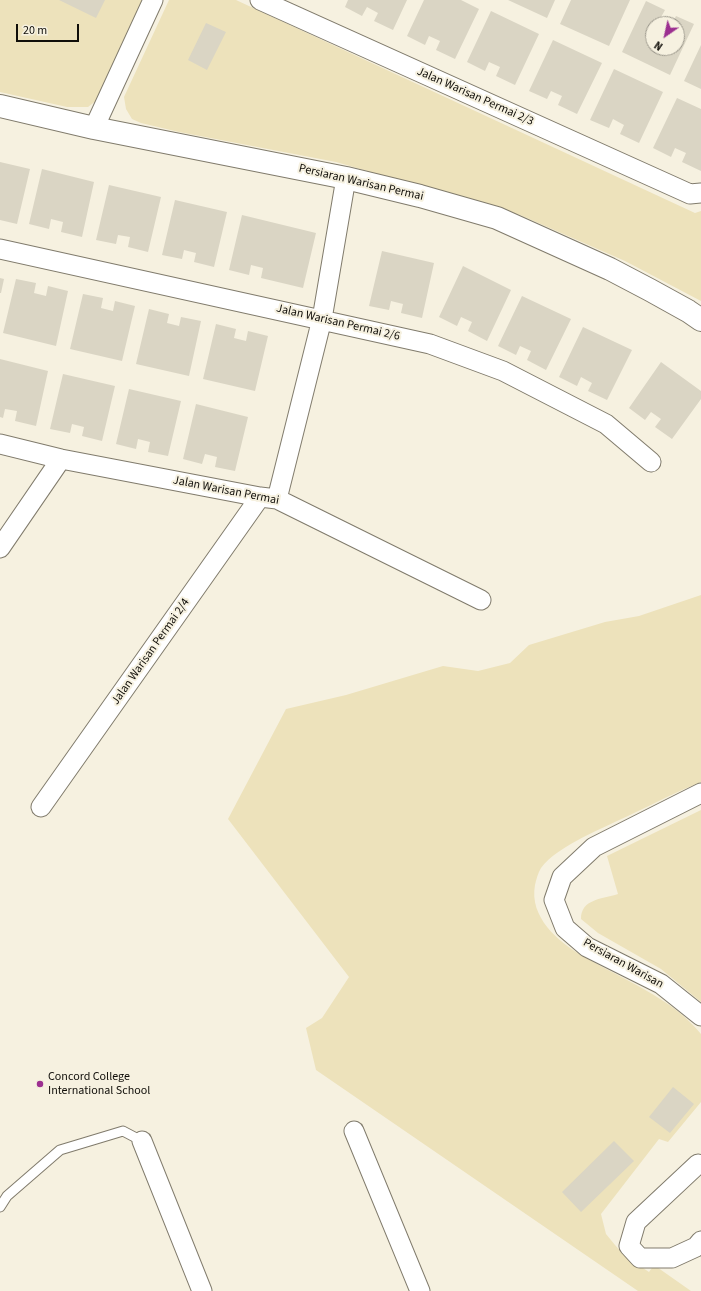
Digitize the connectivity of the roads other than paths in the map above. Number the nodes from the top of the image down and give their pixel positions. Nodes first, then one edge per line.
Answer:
1 (153, 0) edge
2 (260, 0) edge
3 (0, 106) edge
4 (94, 128) junction
5 (346, 178) junction
6 (695, 193) edge
7 (0, 249) edge
8 (322, 319) junction
9 (701, 320) edge
10 (0, 444) edge
11 (61, 459) junction
12 (651, 462) dead end
13 (268, 498) junction
14 (0, 548) edge
15 (481, 600) dead end
16 (701, 793) edge
17 (41, 807) dead end
18 (701, 1016) edge
19 (354, 1131) dead end
20 (142, 1141) joint
21 (698, 1164) dead end
22 (0, 1207) edge
23 (701, 1241) edge
24 (202, 1291) edge
25 (420, 1291) edge

1 - 4 street
2 - 6 street, Jalan Warisan Permai 2/3
3 - 4 street, Persiaran Warisan Permai
4 - 5 street, Persiaran Warisan Permai
5 - 8 street
5 - 9 street, Persiaran Warisan Permai
7 - 8 street, Jalan Warisan Permai 2/6
8 - 12 street, Jalan Warisan Permai 2/6
8 - 13 street
10 - 11 street, Jalan Warisan Permai
11 - 13 street, Jalan Warisan Permai
11 - 14 street
13 - 15 street, Jalan Warisan Permai
13 - 17 street, Jalan Warisan Permai 2/4
16 - 18 street, Persiaran Warisan
19 - 25 street
20 - 22 lane
20 - 24 street
21 - 23 street

